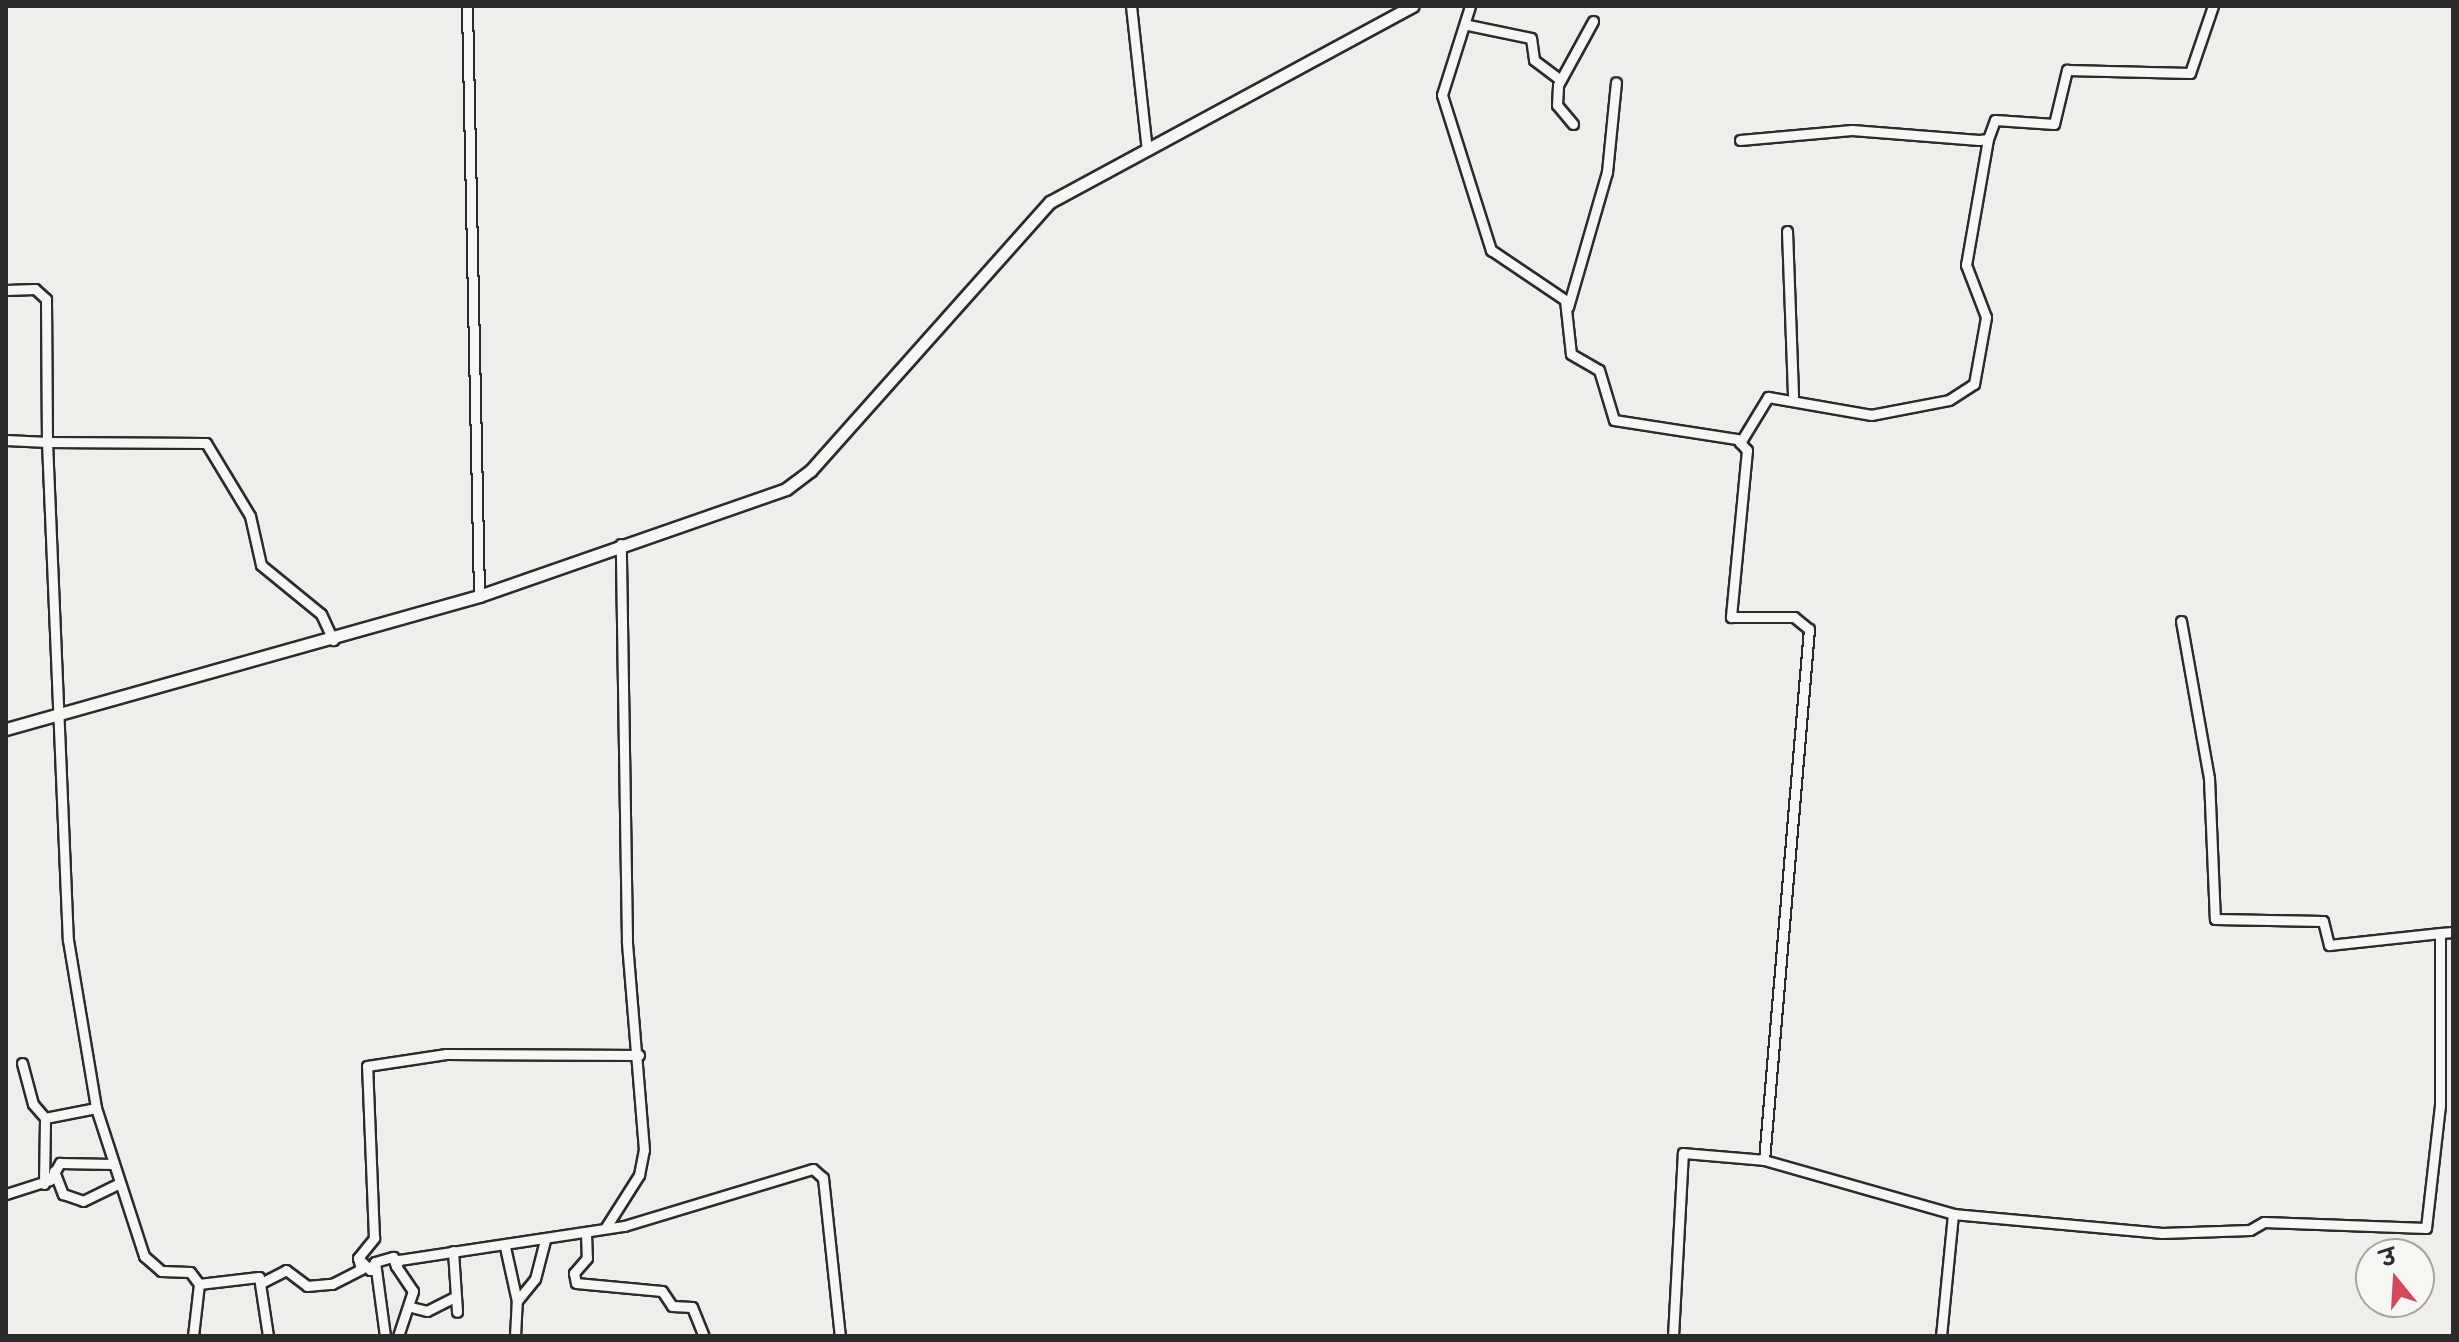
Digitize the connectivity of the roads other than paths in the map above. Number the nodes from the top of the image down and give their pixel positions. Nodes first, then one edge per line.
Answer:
1 (467, 6) edge
2 (1131, 6) edge
3 (1412, 6) edge
4 (1470, 6) edge
5 (2213, 6) edge
6 (1593, 21) dead end
7 (1468, 25) junction
8 (1559, 79) junction
9 (1616, 82) dead end
10 (1573, 124) dead end
11 (1988, 139) junction
12 (1740, 140) dead end
13 (1147, 150) junction
14 (1787, 231) dead end
15 (6, 290) edge
16 (1568, 307) junction
17 (1793, 396) junction
18 (6, 440) edge
19 (47, 442) junction
20 (1740, 443) junction
21 (621, 544) junction
22 (479, 596) junction
23 (2181, 621) dead end
24 (333, 640) junction
25 (54, 713) junction
26 (6, 729) edge
27 (2453, 932) edge
28 (2440, 933) junction
29 (639, 1055) junction
30 (22, 1063) dead end
31 (96, 1108) junction
32 (45, 1118) junction
33 (1764, 1160) junction
34 (112, 1164) junction
35 (52, 1168) junction
36 (44, 1184) junction
37 (118, 1184) junction
38 (6, 1194) edge
39 (1953, 1214) junction
40 (615, 1227) junction
41 (586, 1233) junction
42 (545, 1240) junction
43 (505, 1247) junction
44 (453, 1251) junction
45 (358, 1258) junction
46 (375, 1262) junction
47 (396, 1266) junction
48 (261, 1283) junction
49 (199, 1284) junction
50 (455, 1297) junction
51 (517, 1301) junction
52 (411, 1307) junction
53 (457, 1312) dead end
54 (193, 1336) edge
55 (268, 1336) edge
56 (385, 1336) edge
57 (398, 1336) edge
58 (515, 1336) edge
59 (704, 1336) edge
60 (840, 1336) edge
61 (1673, 1336) edge
62 (1941, 1336) edge

1 - 22 street
2 - 13 street
3 - 13 street
4 - 7 street
5 - 11 street
6 - 8 street
7 - 8 street
7 - 16 street
8 - 10 street
9 - 16 street
11 - 12 street
11 - 17 street
13 - 21 street
14 - 17 street
15 - 19 street
16 - 20 street
17 - 20 street
18 - 19 street
19 - 24 street
19 - 25 street
20 - 33 street
21 - 22 street
21 - 29 street
22 - 24 street
23 - 28 street
24 - 25 street
25 - 26 street
25 - 31 street
27 - 28 street
28 - 39 street
29 - 40 street
29 - 45 street
30 - 32 street
31 - 32 street
31 - 34 street
32 - 36 street
33 - 39 street
33 - 61 street
34 - 35 street
34 - 37 street
35 - 36 street
35 - 37 street
36 - 38 street
37 - 49 street
39 - 62 street
40 - 41 street
40 - 60 street
41 - 42 street
41 - 59 street
42 - 43 street
42 - 51 street
43 - 44 street
43 - 51 street
44 - 47 street
44 - 50 street
45 - 46 street
45 - 48 street
46 - 47 street
46 - 56 street
47 - 52 street
48 - 49 street
48 - 55 street
49 - 54 street
50 - 52 street
50 - 53 street
51 - 58 street
52 - 57 street

